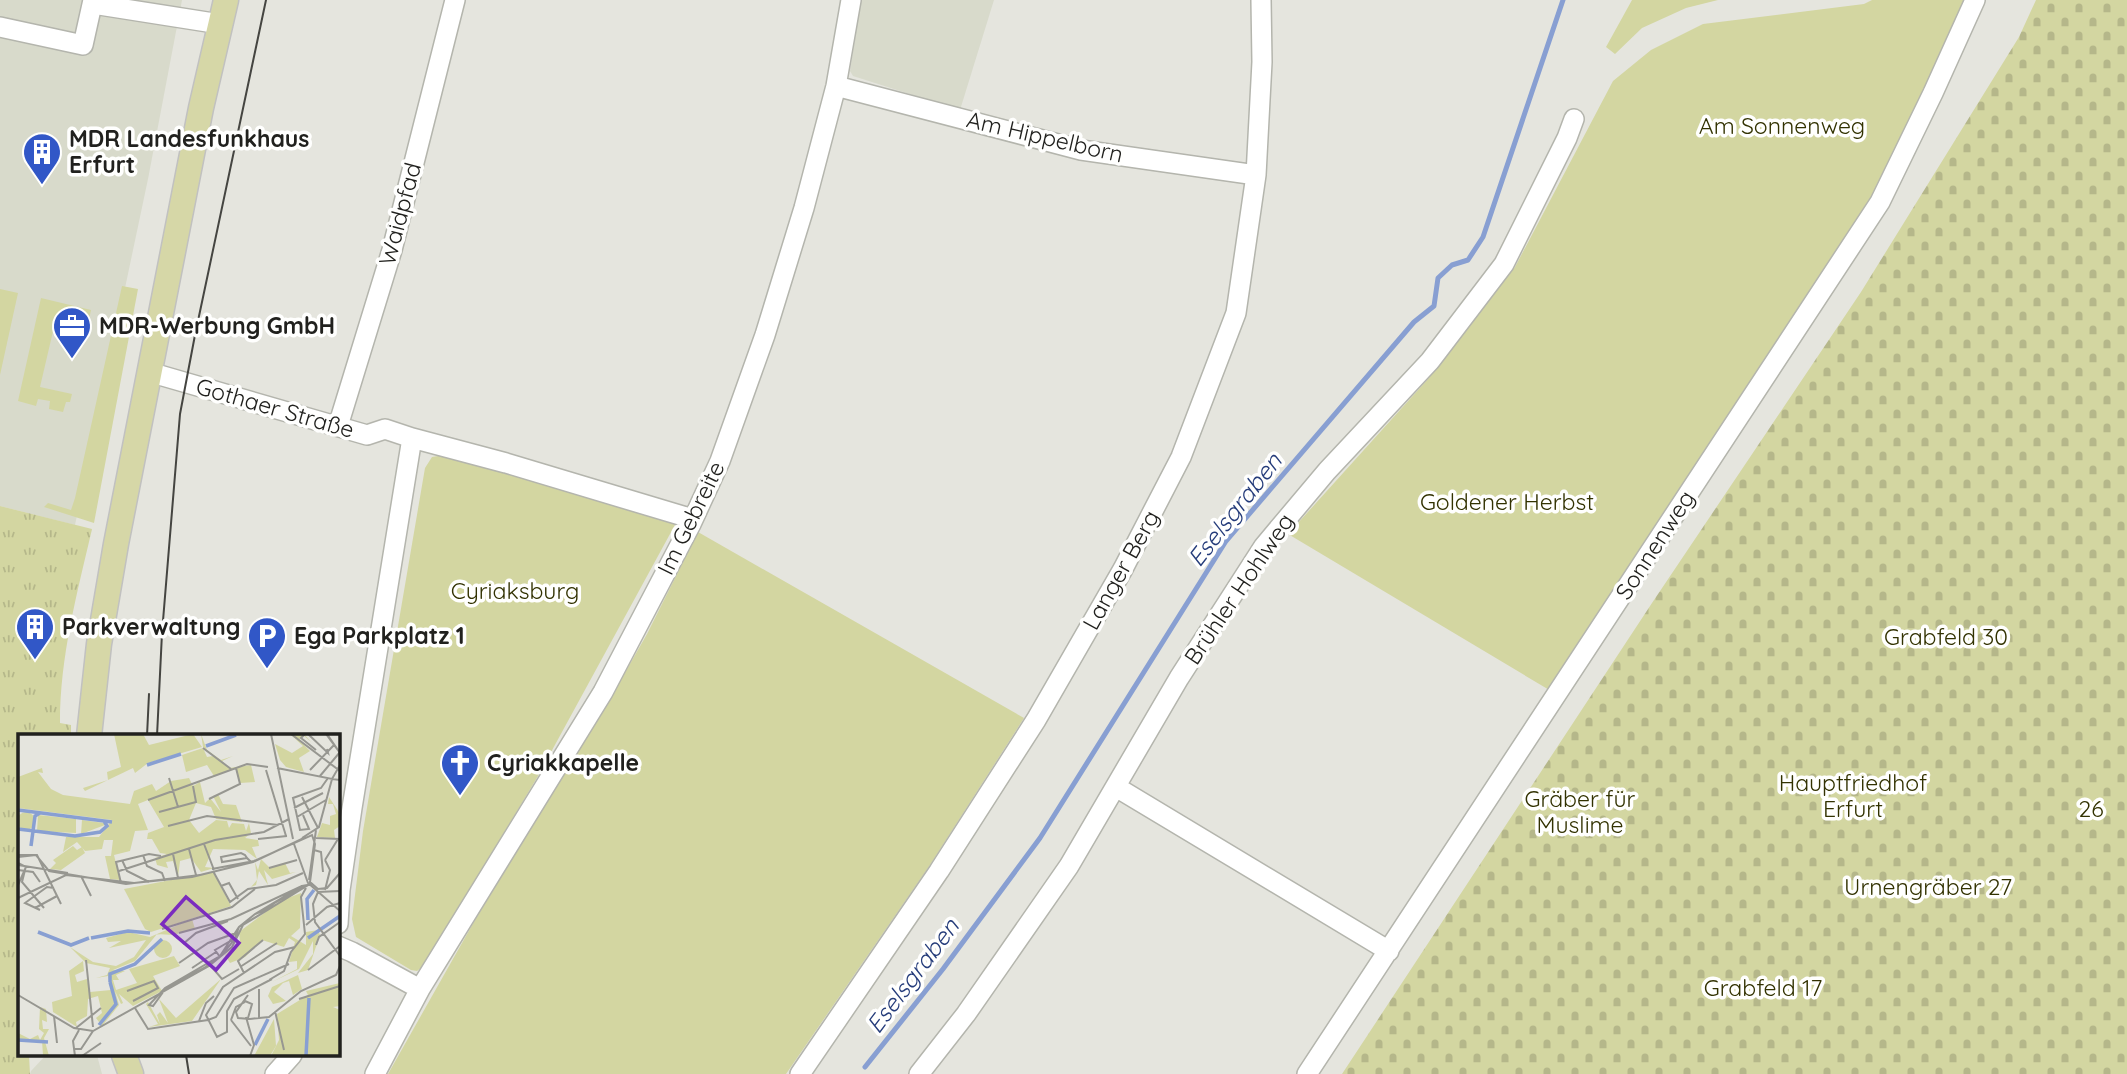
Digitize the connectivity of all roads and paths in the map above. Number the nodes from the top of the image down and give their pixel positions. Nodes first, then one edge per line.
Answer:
1 (455, 0) edge
2 (850, 0) edge
3 (1261, 0) edge
4 (1975, 0) edge
5 (93, 2) edge
6 (223, 6) edge
7 (0, 27) edge
8 (835, 86) junction
9 (1574, 119) dead end
10 (1256, 175) junction
11 (149, 372) junction
12 (338, 426) junction
13 (412, 438) junction
14 (693, 519) junction
15 (89, 734) edge
16 (1116, 788) junction
17 (340, 890) edge
18 (340, 947) edge
19 (1389, 951) junction
20 (420, 989) junction
21 (124, 1056) edge
22 (291, 1056) edge
23 (131, 1074) edge
24 (275, 1074) edge
25 (375, 1074) edge
26 (800, 1074) edge
27 (919, 1074) edge
28 (1307, 1074) edge

1 - 12 street, Waidpfad
2 - 8 street, Im Gebreite
3 - 10 street, Langer Berg
4 - 19 street, Sonnenweg
5 - 6 street
5 - 7 street
6 - 11 main road
8 - 10 street, Am Hippelborn
8 - 14 street, Im Gebreite
9 - 16 street, Brühler Hohlweg
10 - 26 street, Langer Berg
11 - 12 street, Gothaer Straße
11 - 15 main road
12 - 13 street, Gothaer Straße
13 - 14 street
13 - 17 street
14 - 20 street, Im Gebreite
16 - 19 street
16 - 27 street, Brühler Hohlweg
18 - 20 street
19 - 28 street, Sonnenweg
20 - 25 street, Im Gebreite
21 - 23 main road
22 - 24 street

